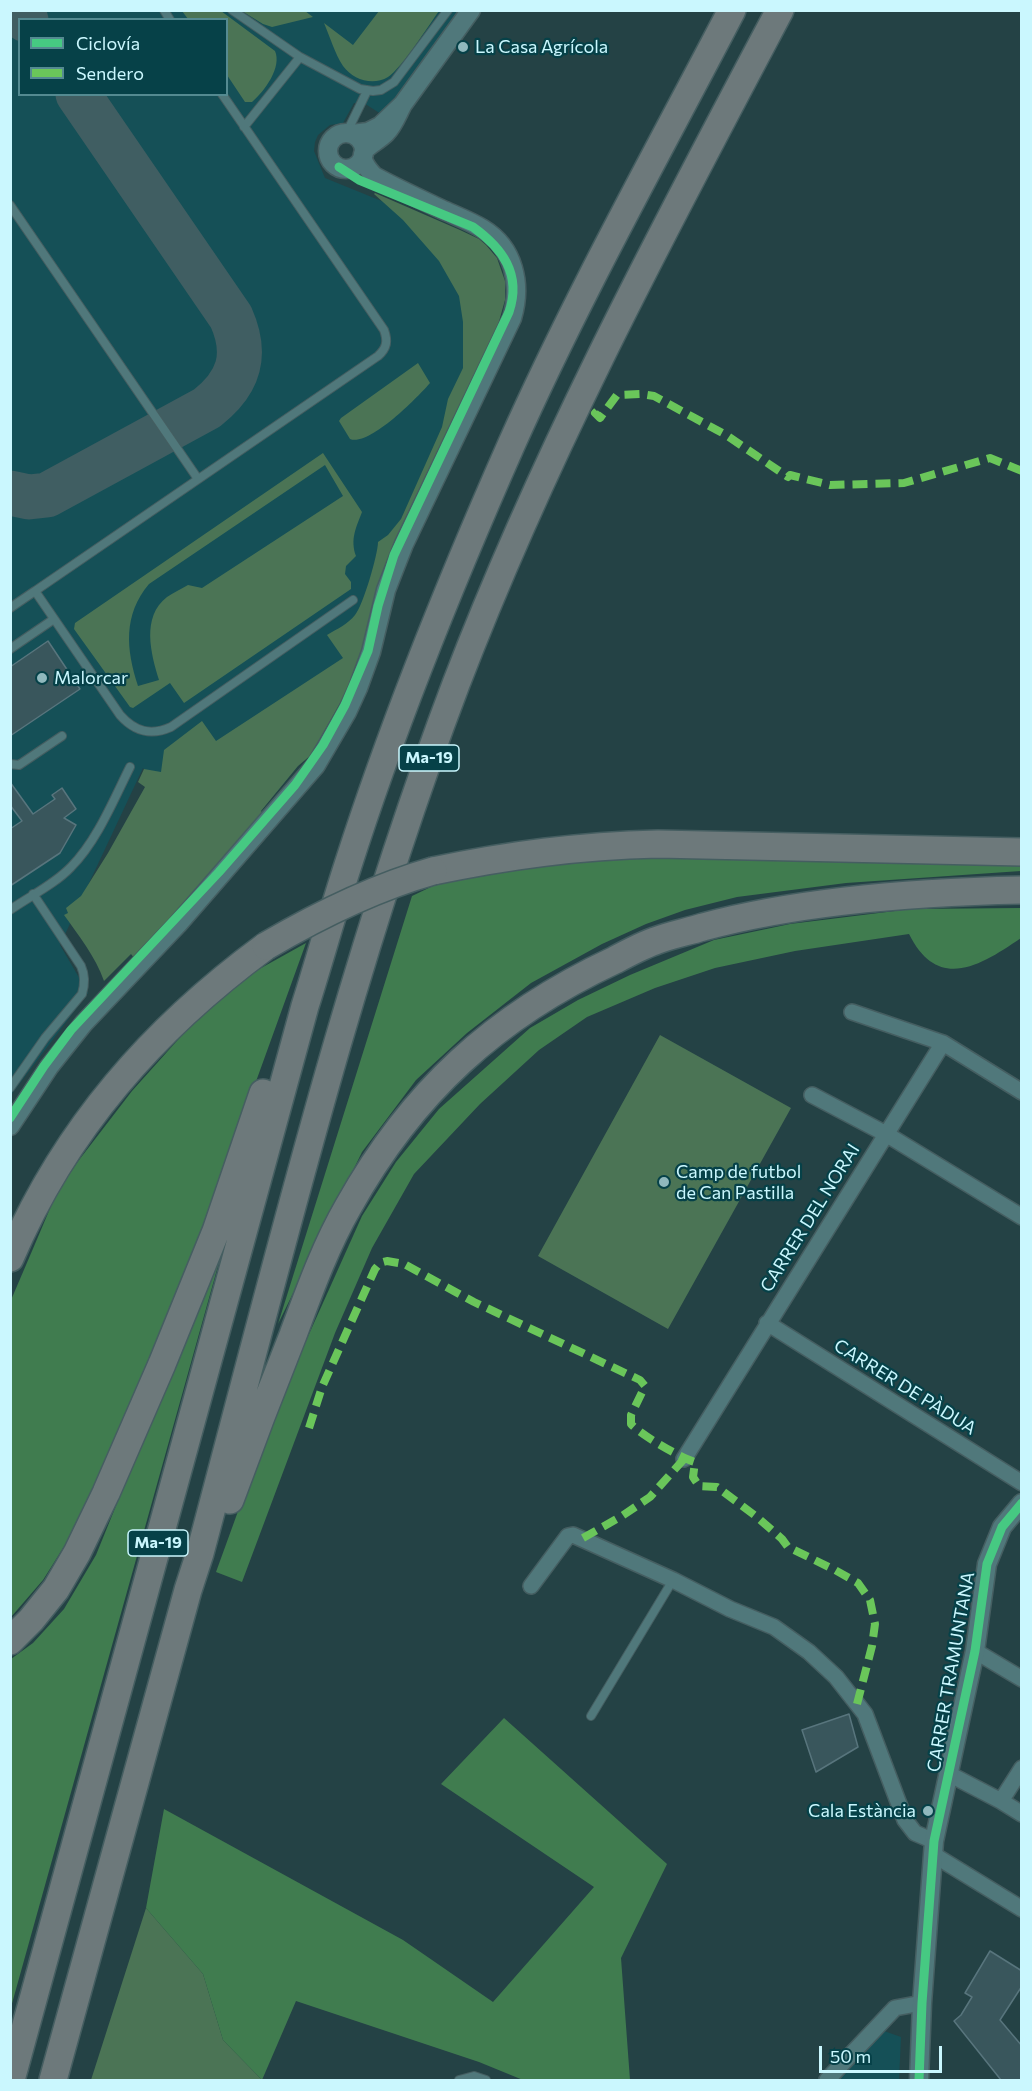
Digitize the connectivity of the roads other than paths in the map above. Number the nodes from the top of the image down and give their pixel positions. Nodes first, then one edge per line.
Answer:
1 (232, 10) edge
2 (448, 10) edge
3 (471, 10) edge
4 (732, 10) edge
5 (780, 10) edge
6 (300, 57) junction
7 (367, 91) junction
8 (223, 96) edge
9 (403, 104) junction
10 (244, 127) junction
11 (349, 134) junction
12 (364, 153) junction
13 (10, 205) edge
14 (198, 479) junction
15 (35, 591) junction
16 (354, 600) dead end
17 (10, 608) edge
18 (54, 619) junction
19 (10, 649) edge
20 (62, 736) dead end
21 (10, 764) edge
22 (130, 767) dead end
23 (1022, 852) edge
24 (1022, 890) edge
25 (33, 894) junction
26 (10, 910) edge
27 (305, 1006) junction
28 (852, 1012) dead end
29 (943, 1043) junction
30 (10, 1088) edge
31 (1022, 1092) edge
32 (812, 1095) dead end
33 (10, 1126) edge
34 (886, 1134) junction
35 (1022, 1217) edge
36 (10, 1258) edge
37 (767, 1323) junction
38 (684, 1459) dead end
39 (1022, 1483) edge
40 (1022, 1503) edge
41 (200, 1553) junction
42 (673, 1580) junction
43 (531, 1586) dead end
44 (10, 1641) edge
45 (975, 1651) junction
46 (1022, 1679) edge
47 (591, 1716) dead end
48 (1022, 1768) edge
49 (949, 1774) junction
50 (1001, 1801) junction
51 (1022, 1814) edge
52 (934, 1848) junction
53 (1022, 1909) edge
54 (922, 2003) junction
55 (11, 2080) edge
56 (53, 2080) edge
57 (459, 2080) edge
58 (486, 2080) edge
59 (828, 2080) edge
60 (919, 2080) edge

1 - 6 lane
2 - 7 lane
3 - 9 street
4 - 27 highway, Ma-19
5 - 41 highway, Ma-19
6 - 7 lane
6 - 10 lane
7 - 11 lane
8 - 10 lane
9 - 11 street
9 - 12 street
10 - 14 lane
11 - 12 street
11 - 12 street
12 - 33 street
13 - 14 lane
14 - 15 lane
15 - 17 lane
15 - 18 lane
16 - 18 lane
18 - 19 lane
20 - 21 lane
22 - 25 lane
23 - 36 highway, bridge
24 - 41 highway
25 - 26 lane
25 - 30 lane
27 - 44 highway
27 - 55 highway, Ma-19
28 - 29 street
29 - 31 street
29 - 34 street
32 - 34 street
34 - 35 street
34 - 37 street, CARRER DEL NORAI
37 - 38 street, CARRER DEL NORAI
37 - 39 street, CARRER DE PÀDUA
40 - 45 street, CARRER TRAMUNTANA
41 - 56 highway, Ma-19
42 - 43 street
42 - 47 lane
42 - 52 street
45 - 46 street
45 - 49 street, CARRER TRAMUNTANA
48 - 50 street
49 - 50 street
49 - 52 street, CARRER TRAMUNTANA
50 - 51 street
52 - 53 street
52 - 54 street, CARRER TRAMUNTANA
54 - 59 street
54 - 60 street, CARRER TRAMUNTANA
57 - 58 lane

